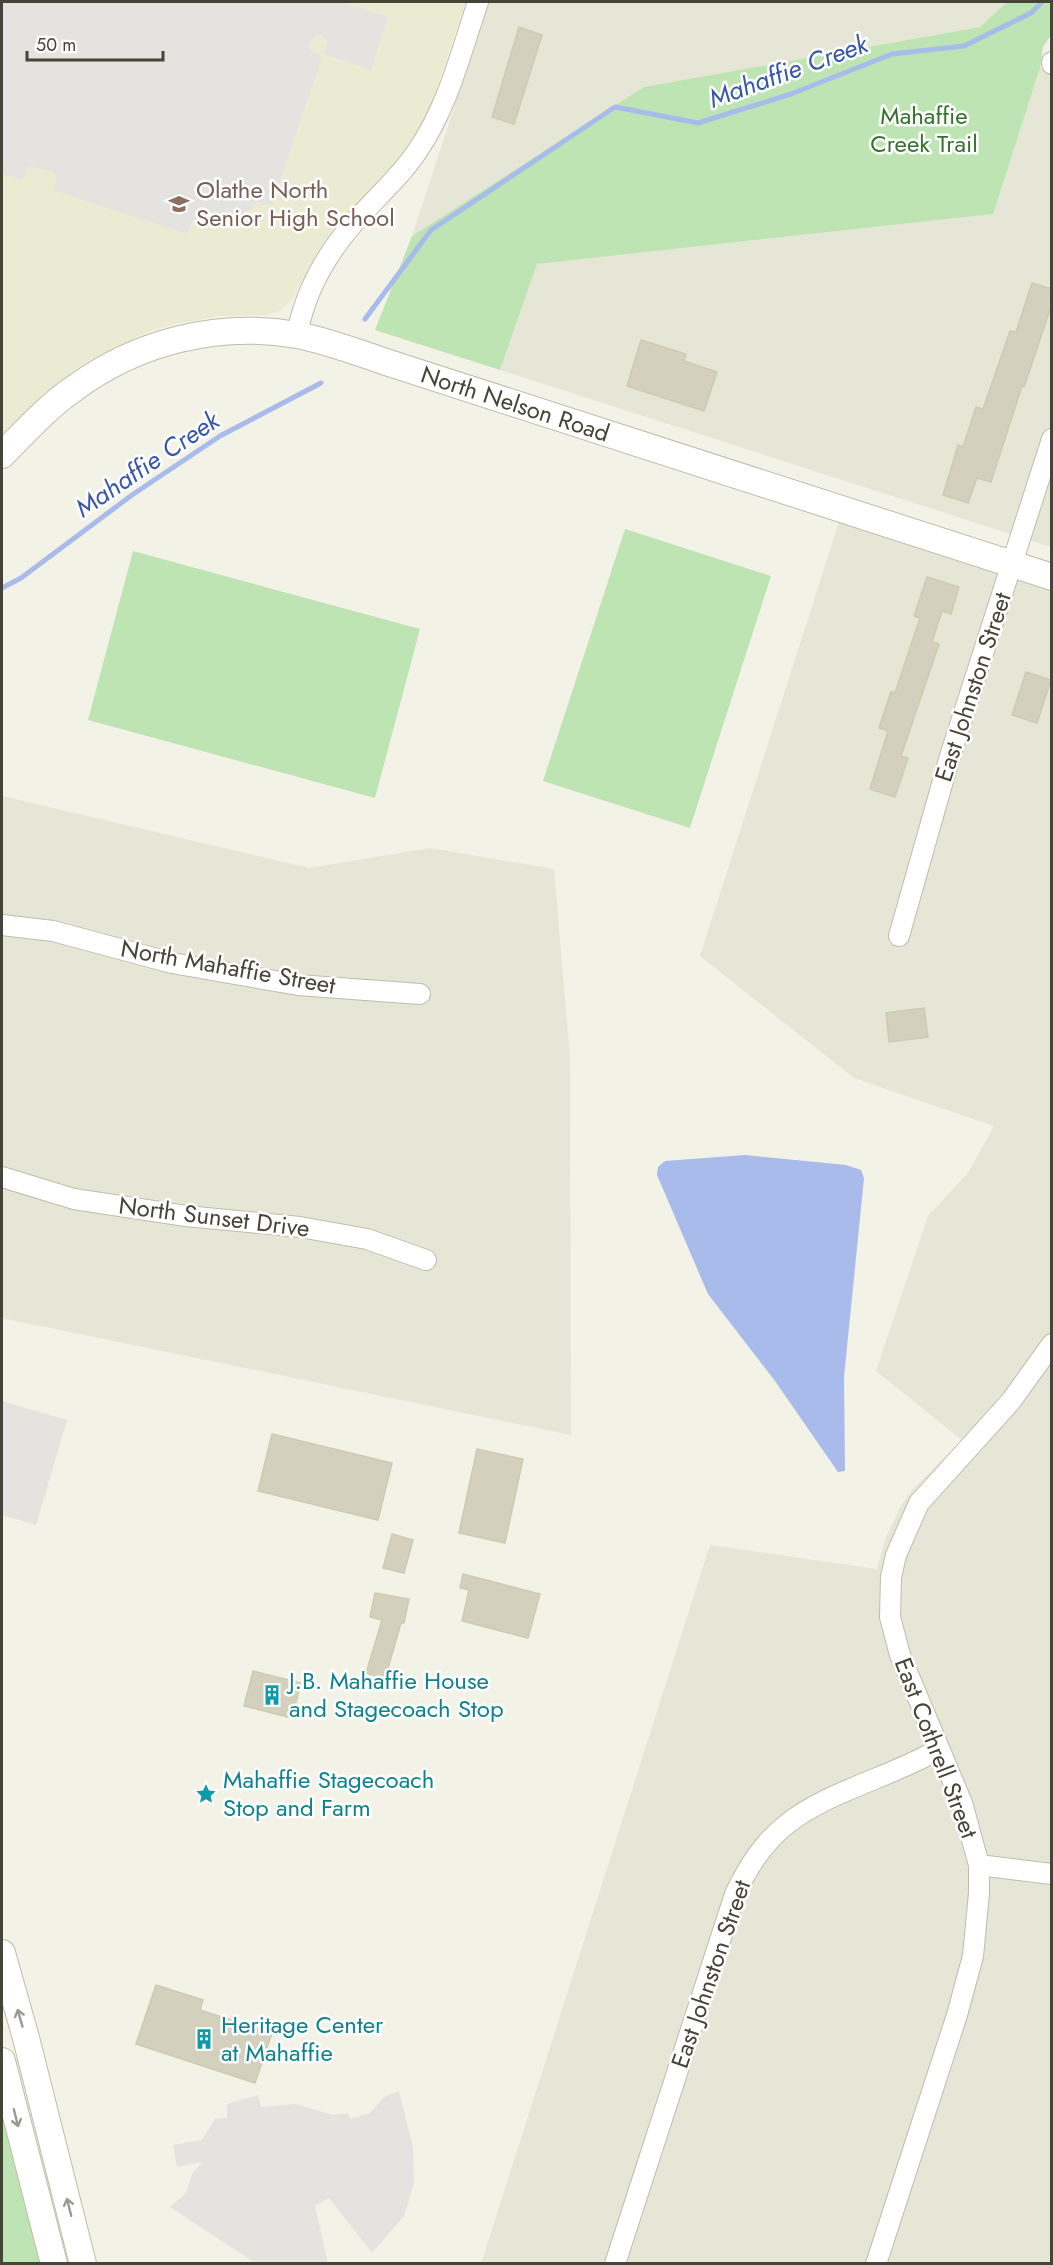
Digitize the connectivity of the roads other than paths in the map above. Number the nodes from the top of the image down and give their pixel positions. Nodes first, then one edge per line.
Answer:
1 (478, 2) edge
2 (297, 336) junction
3 (1052, 439) edge
4 (2, 455) edge
5 (1012, 564) junction
6 (1052, 577) edge
7 (2, 925) edge
8 (899, 936) dead end
9 (420, 994) dead end
10 (2, 1177) edge
11 (426, 1260) dead end
12 (1052, 1344) edge
13 (939, 1749) junction
14 (979, 1865) junction
15 (1052, 1874) edge
16 (2, 1953) edge
17 (2, 2061) edge
18 (54, 2264) edge
19 (83, 2264) edge
20 (615, 2264) edge
21 (876, 2264) edge

1 - 2 street
2 - 4 street, North Nelson Road
2 - 5 street, North Nelson Road
3 - 5 street, East Johnston Street
5 - 6 street, North Nelson Road
5 - 8 street, East Johnston Street
7 - 9 street, North Mahaffie Street
10 - 11 street, North Sunset Drive
12 - 13 street, East Cothrell Street
13 - 14 street, East Cothrell Street
13 - 20 street, East Johnston Street
14 - 15 street
14 - 21 street, East Cothrell Street
19 -> 16 street
17 -> 18 street

